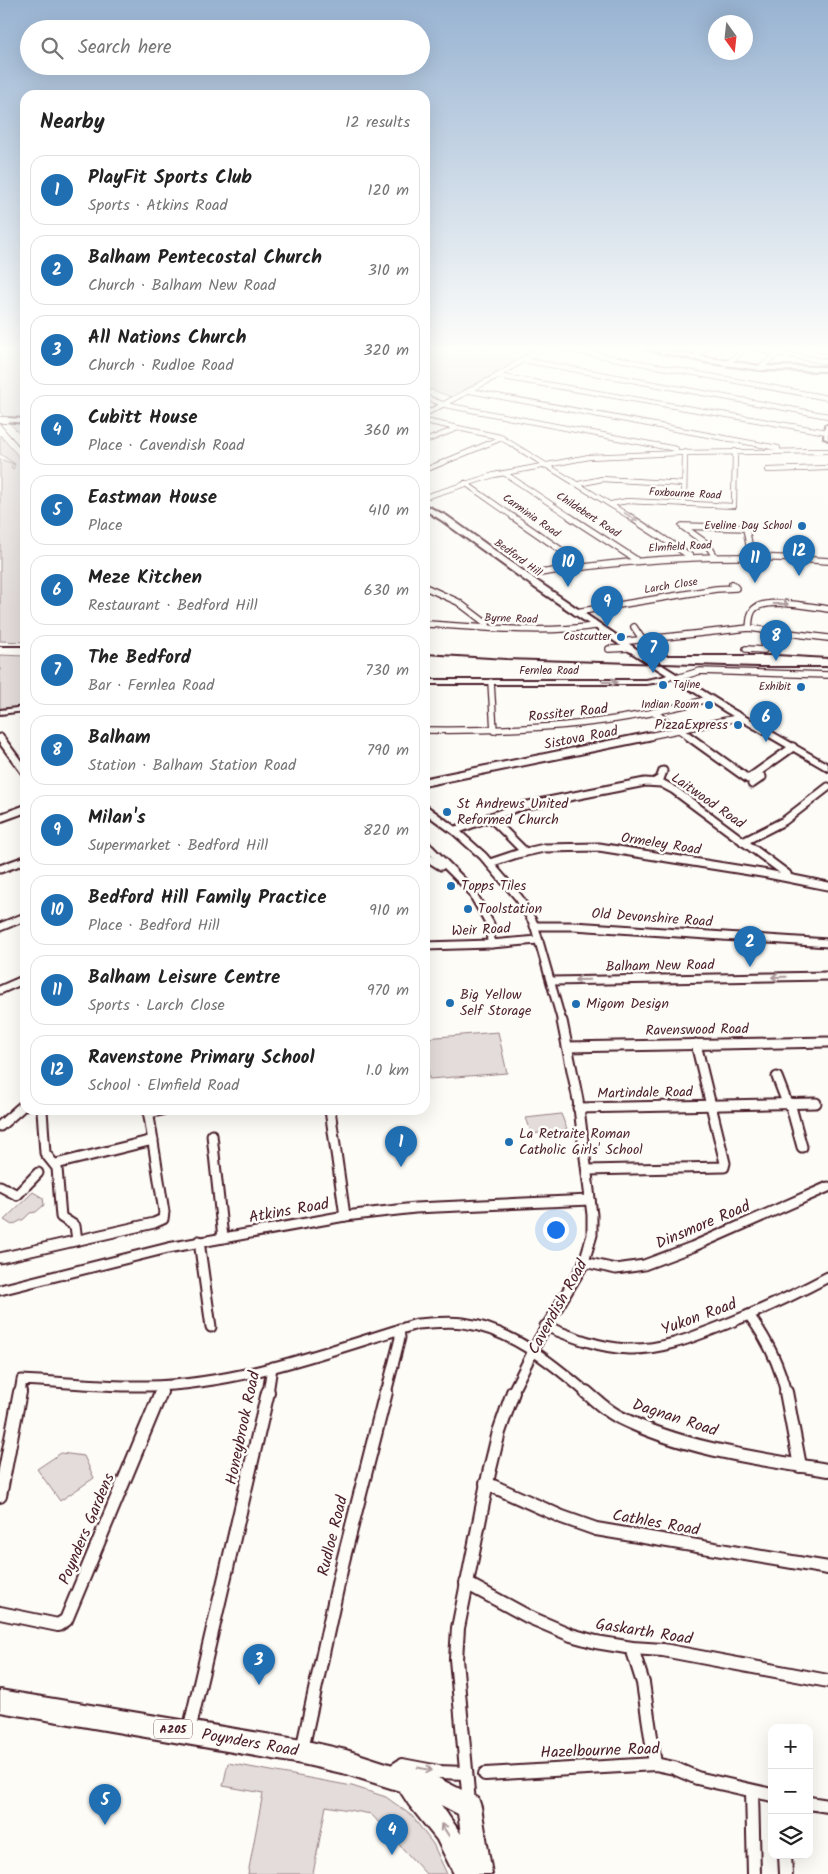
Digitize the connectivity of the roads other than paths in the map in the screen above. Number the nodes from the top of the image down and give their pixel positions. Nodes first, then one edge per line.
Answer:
1 (495, 436) edge
2 (611, 436) edge
3 (718, 436) edge
4 (502, 438) junction
5 (735, 451) junction
6 (781, 451) junction
7 (828, 451) edge
8 (682, 452) junction
9 (545, 464) junction
10 (430, 468) edge
11 (828, 468) edge
12 (768, 470) dead end
13 (504, 473) junction
14 (465, 483) junction
15 (579, 484) junction
16 (684, 484) junction
17 (430, 495) edge
18 (611, 504) junction
19 (684, 504) junction
20 (430, 510) edge
21 (714, 555) junction
22 (751, 555) junction
23 (690, 556) junction
24 (635, 559) junction
25 (828, 562) edge
26 (584, 566) junction
27 (533, 574) dead end
28 (732, 584) dead end
29 (430, 589) edge
30 (828, 609) edge
31 (576, 612) junction
32 (430, 624) edge
33 (595, 626) junction
34 (486, 627) junction
35 (634, 627) dead end
36 (749, 628) junction
37 (765, 631) junction
38 (828, 638) edge
39 (642, 639) junction
40 (620, 642) junction
41 (629, 648) junction
42 (609, 649) dead end
43 (746, 649) dead end
44 (828, 675) edge
45 (674, 676) junction
46 (430, 682) edge
47 (491, 682) junction
48 (710, 698) junction
49 (20, 710) edge
50 (0, 712) edge
51 (654, 712) junction
52 (742, 717) junction
53 (430, 730) edge
54 (494, 731) junction
55 (679, 731) junction
56 (0, 738) edge
57 (793, 747) junction
58 (20, 765) edge
59 (828, 768) edge
60 (663, 771) dead end
61 (430, 781) edge
62 (656, 782) junction
63 (826, 791) edge
64 (20, 811) edge
65 (430, 812) edge
66 (490, 817) junction
67 (0, 818) edge
68 (456, 830) junction
69 (742, 842) junction
70 (430, 849) edge
71 (525, 852) junction
72 (430, 858) edge
73 (20, 862) edge
74 (490, 863) junction
75 (0, 870) edge
76 (774, 871) junction
77 (828, 886) edge
78 (475, 899) junction
79 (20, 919) edge
80 (534, 926) junction
81 (0, 927) edge
82 (538, 940) junction
83 (828, 943) edge
84 (491, 944) junction
85 (430, 946) edge
86 (828, 976) edge
87 (20, 981) edge
88 (552, 981) junction
89 (0, 990) edge
90 (828, 1042) edge
91 (696, 1044) junction
92 (567, 1047) junction
93 (777, 1077) dead end
94 (788, 1103) junction
95 (816, 1103) dead end
96 (712, 1105) junction
97 (20, 1108) edge
98 (578, 1108) junction
99 (42, 1115) edge
100 (149, 1115) edge
101 (331, 1115) edge
102 (0, 1126) edge
103 (212, 1135) dead end
104 (153, 1140) junction
105 (802, 1147) dead end
106 (56, 1164) junction
107 (587, 1170) junction
108 (38, 1173) dead end
109 (0, 1186) edge
110 (828, 1187) edge
111 (590, 1200) junction
112 (345, 1216) junction
113 (223, 1238) junction
114 (77, 1240) junction
115 (199, 1241) junction
116 (0, 1258) edge
117 (584, 1262) junction
118 (827, 1279) edge
119 (0, 1290) edge
120 (749, 1315) junction
121 (545, 1326) junction
122 (211, 1327) dead end
123 (399, 1329) junction
124 (533, 1350) junction
125 (272, 1367) junction
126 (162, 1386) junction
127 (800, 1466) junction
128 (828, 1470) edge
129 (486, 1483) junction
130 (0, 1496) edge
131 (828, 1568) edge
132 (466, 1583) junction
133 (0, 1613) edge
134 (632, 1648) junction
135 (828, 1682) edge
136 (0, 1701) edge
137 (189, 1732) junction
138 (302, 1752) junction
139 (655, 1764) junction
140 (465, 1773) junction
141 (485, 1774) dead end
142 (397, 1778) junction
143 (752, 1791) junction
144 (768, 1794) edge
145 (813, 1803) edge
146 (828, 1806) edge
147 (469, 1807) junction
148 (785, 1859) edge
149 (466, 1874) edge
150 (480, 1874) edge
151 (754, 1874) edge
152 (786, 1874) edge

1 - 4 street
2 - 8 street
3 - 6 street
4 - 9 street
4 - 10 street
5 - 6 street
5 - 8 street
5 - 19 street, Foxbourne Road
6 - 7 street
8 - 9 street
8 - 16 street
9 - 13 street
9 - 15 street
11 - 12 street
13 - 14 street
13 - 24 street, Childebert Road
14 - 17 street
14 - 26 street, Carminia Road
15 - 16 street
15 - 18 street
16 - 19 street
18 - 19 street, Foxbourne Road
18 -> 23 street
20 - 31 main road, Bedford Hill
21 - 22 street, Elmfield Road
21 - 22 street
21 - 23 street, Elmfield Road
22 - 25 street, Elmfield Road
23 - 24 street, Elmfield Road
24 - 26 street, Elmfield Road
26 - 27 street, Elmfield Road
28 - 31 street, Larch Close
29 - 34 street
36 -> 30 street
31 - 33 main road, Bedford Hill
32 - 34 street, Byrne Road
33 - 34 street, Byrne Road
33 - 40 main road, Bedford Hill
35 - 39 street
36 - 37 street
36 - 39 street
37 - 38 street
37 - 43 street
39 - 40 street
40 - 41 main road, Bedford Hill
41 - 42 street
41 - 45 main road, Bedford Hill
44 - 45 street
47 -> 45 street, Fernlea Road
45 - 48 main road, Bedford Hill
46 - 47 street, Fernlea Road
47 - 54 street
48 - 51 street, Rossiter Road
48 - 52 main road, Bedford Hill
49 - 50 street
51 - 54 street, Rossiter Road
51 - 55 street
52 - 55 street, Sistova Road
52 - 57 main road, Bedford Hill
53 - 54 street, Rossiter Road
55 - 57 street
55 - 61 street, Sistova Road
56 - 58 street
57 - 59 main road, Bedford Hill
60 - 62 street
62 - 66 street, Laitwood Road
62 - 69 street, Laitwood Road
63 - 69 street
64 - 67 street
65 - 68 street, Cavendish Road
66 - 68 street, Laitwood Road
66 - 71 street
68 - 74 street, Cavendish Road
69 - 76 street, Laitwood Road
70 - 78 street
71 - 74 street, Ormeley Road
71 - 76 street, Ormeley Road
72 - 78 street
73 - 75 street
74 - 80 street, Cavendish Road
76 - 77 street, Ormeley Road
78 - 84 street
79 - 81 street
80 - 82 street, Cavendish Road
80 - 83 street, Old Devonshire Road
82 - 84 street, Weir Road
82 - 88 street, Cavendish Road
84 - 85 street, Weir Road
86 -> 88 street, Balham New Road
87 - 89 street
88 - 92 street, Cavendish Road
90 - 91 street, Ravenswood Road
91 - 92 street, Ravenswood Road
91 - 96 street
92 - 98 street, Cavendish Road
93 - 94 street
94 - 95 street, Martindale Road
94 - 96 street, Martindale Road
94 - 105 street
96 - 98 street, Martindale Road
96 - 107 street
97 - 102 street
98 - 107 street, Cavendish Road
99 - 106 street
100 - 104 street
101 - 112 street
103 - 113 street
104 - 106 street
104 - 114 street
106 - 114 street
107 - 111 street, Cavendish Road
108 - 109 street
110 - 117 street, Dinsmore Road
111 - 112 street, Atkins Road
111 - 117 street, Cavendish Road
112 - 113 street, Atkins Road
113 - 115 street, Atkins Road
114 - 116 street
115 - 119 street, Atkins Road
115 - 122 street
117 - 121 street, Cavendish Road
118 - 120 street, Yukon Road
120 - 121 street, Yukon Road
120 - 127 street
121 - 124 street, Cavendish Road
123 - 124 street, Honeybrook Road
123 - 125 street, Honeybrook Road
123 - 138 street, Rudloe Road
124 - 127 street, Dagnan Road
124 - 129 street, Cavendish Road
125 - 126 street
125 - 137 street, Honeybrook Road
126 - 130 street
126 - 133 street, Poynders Gardens
127 - 128 street, Dagnan Road
129 - 131 street, Cathles Road
129 - 132 street, Cavendish Road
132 - 134 street, Gaskarth Road
132 - 140 street, Cavendish Road
134 - 135 street, Gaskarth Road
134 - 139 street
136 - 137 highway, Poynders Road / A205
137 - 138 highway, Poynders Road / A205
138 - 142 highway, Poynders Road / A205
139 - 141 street, Hazelbourne Road
139 - 143 street, Hazelbourne Road
142 -> 140 street
140 - 147 street
142 - 147 highway, A205
149 -> 142 highway
143 - 144 street, Hazelbourne Road
143 - 151 street
145 - 146 street
147 - 150 highway
148 - 152 street

